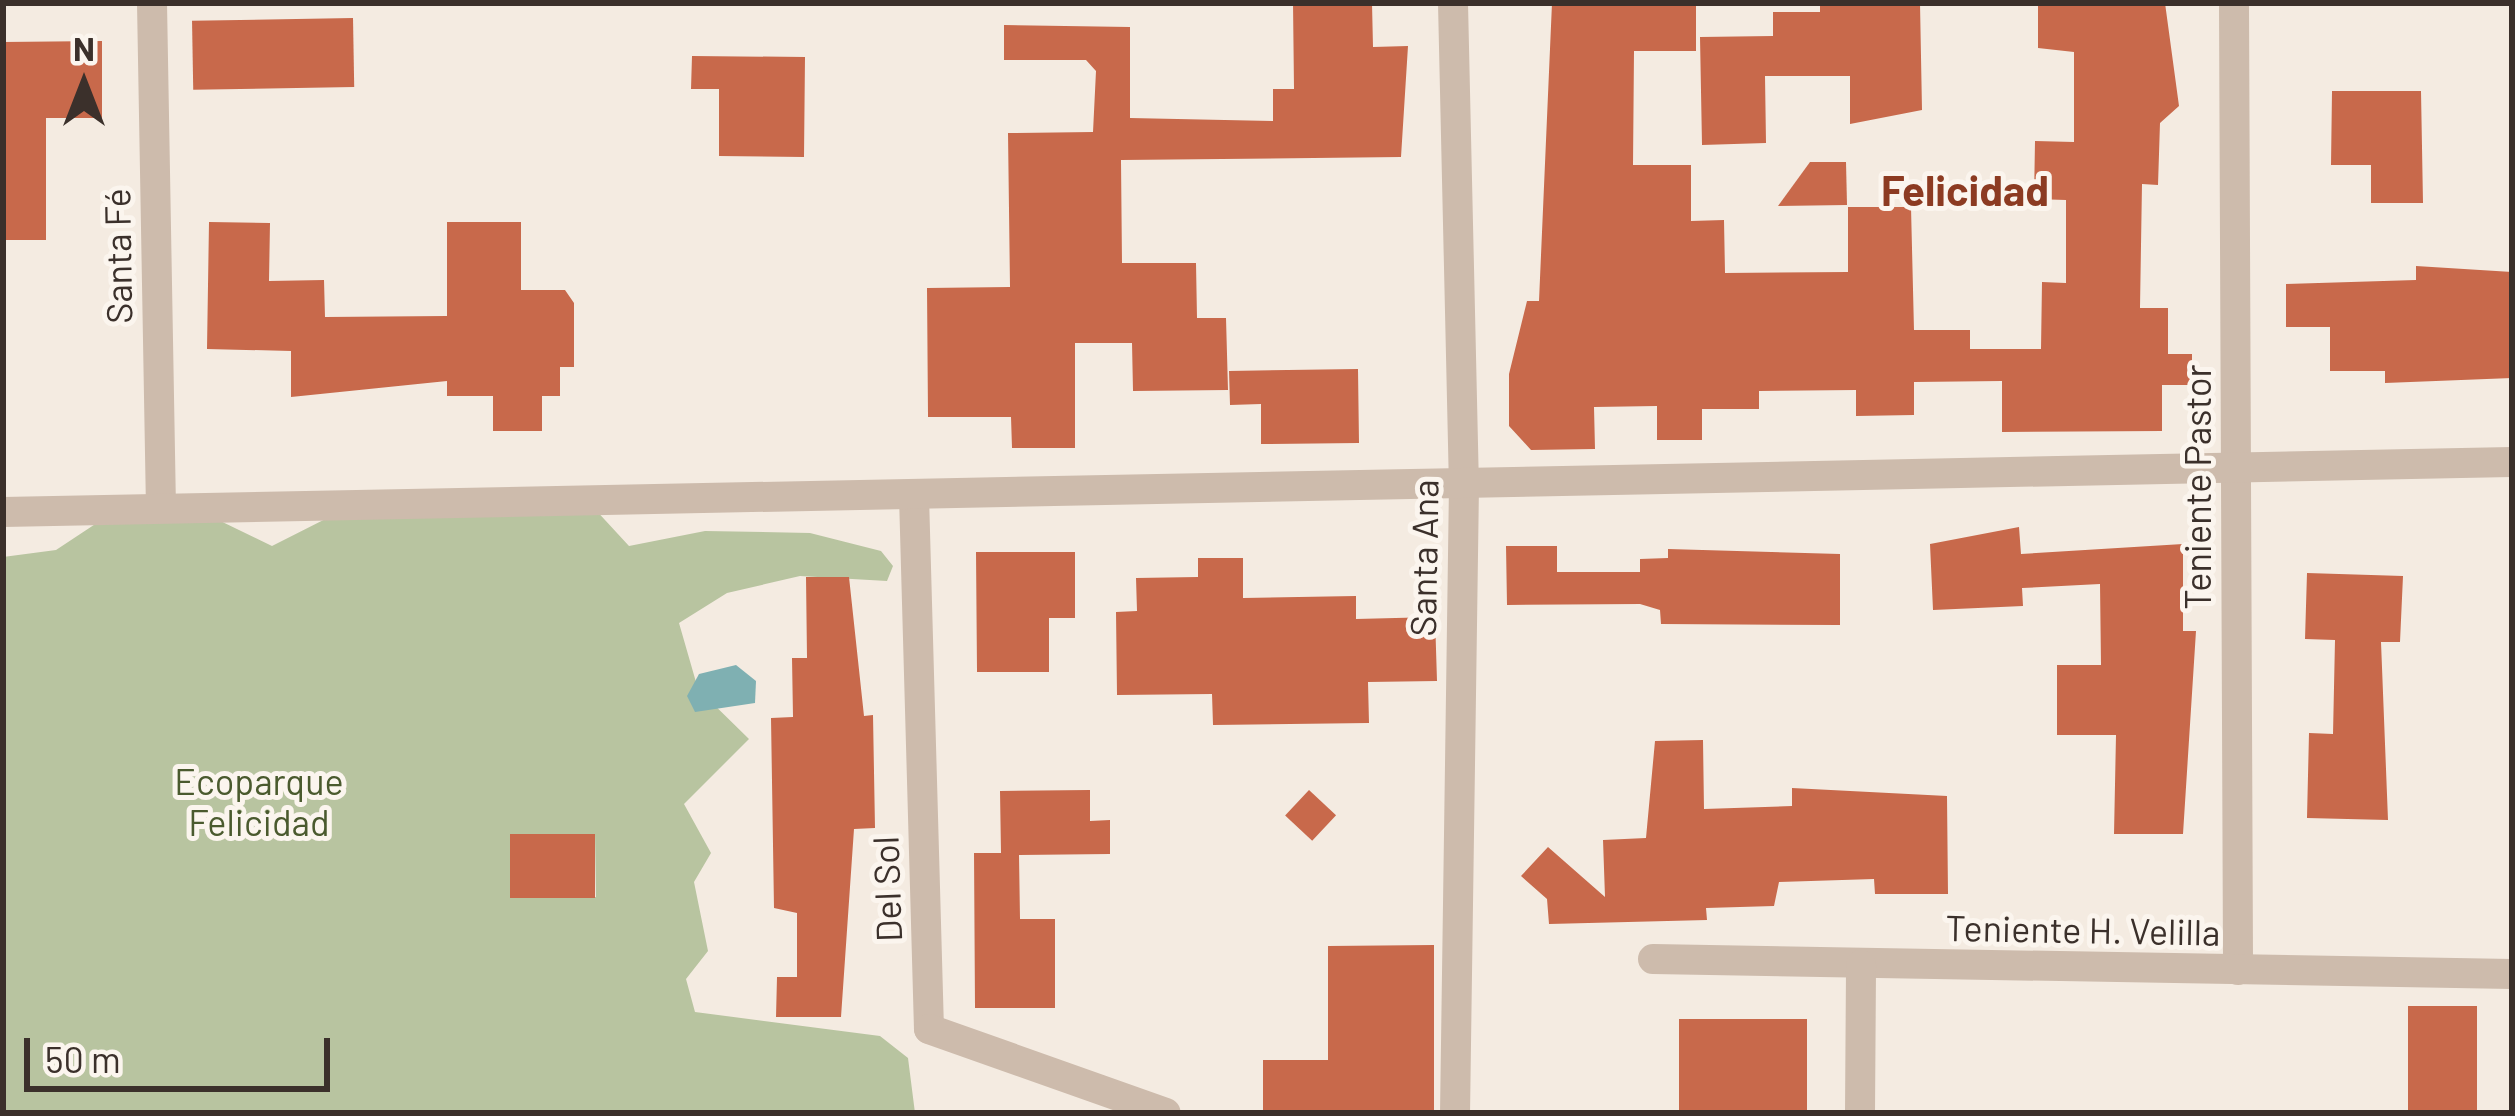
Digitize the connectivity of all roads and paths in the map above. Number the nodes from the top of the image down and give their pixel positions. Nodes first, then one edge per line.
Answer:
1 (152, 3) edge
2 (1453, 3) edge
3 (2234, 3) edge
4 (2512, 462) edge
5 (2236, 469) junction
6 (1464, 485) junction
7 (914, 496) junction
8 (160, 508) junction
9 (3, 512) edge
10 (1652, 958) dead end
11 (1861, 965) junction
12 (2238, 970) junction
13 (2512, 974) edge
14 (1166, 1113) edge
15 (1455, 1113) edge
16 (1860, 1113) edge

1 - 8 street, Santa Fé
2 - 6 street, Santa Ana
3 - 5 street, Teniente Pastor
4 - 5 street
5 - 6 street
5 - 12 street, Teniente Pastor
6 - 7 street
6 - 15 street, Santa Ana
7 - 8 street
7 - 14 street, Del Sol
8 - 9 street
10 - 11 street, Teniente H. Velilla
11 - 12 street, Teniente H. Velilla
11 - 16 street
12 - 13 street, Teniente H. Velilla

